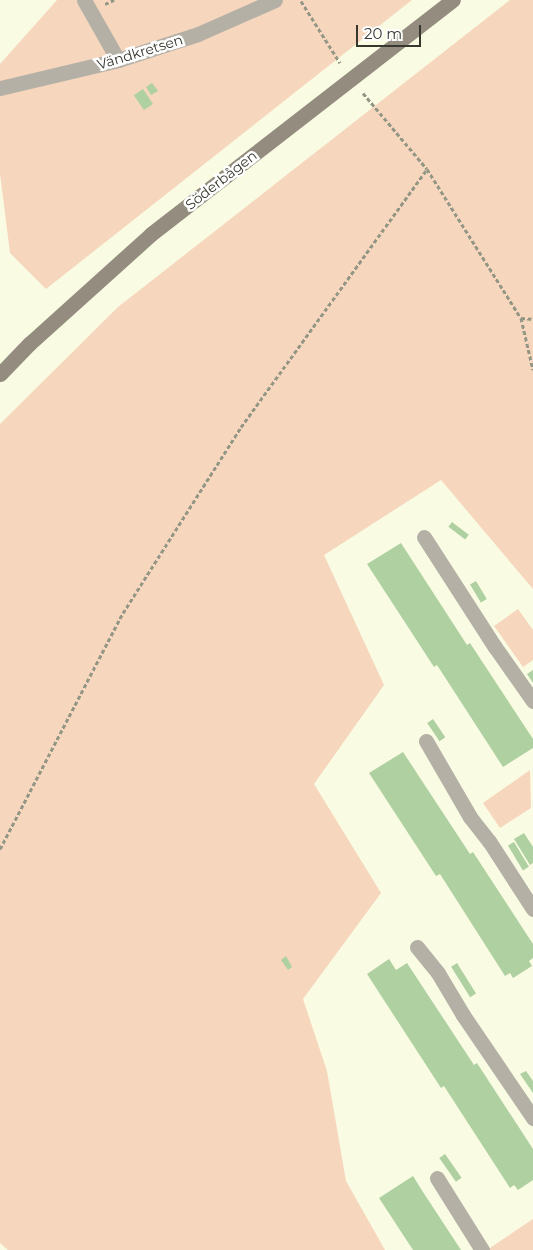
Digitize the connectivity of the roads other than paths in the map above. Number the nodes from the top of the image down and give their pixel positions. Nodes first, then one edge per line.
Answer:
1 (84, 0) edge
2 (274, 0) edge
3 (453, 0) edge
4 (118, 60) junction
5 (0, 88) edge
6 (0, 374) edge
7 (424, 536) dead end
8 (533, 701) edge
9 (426, 741) dead end
10 (533, 909) edge
11 (418, 947) dead end
12 (533, 1118) edge
13 (438, 1178) dead end
14 (482, 1250) edge

1 - 4 street
2 - 4 street, Vändkretsen
3 - 6 street, Söderbågen
4 - 5 street, Vändkretsen
7 - 8 street
9 - 10 street
11 - 12 street
13 - 14 street

